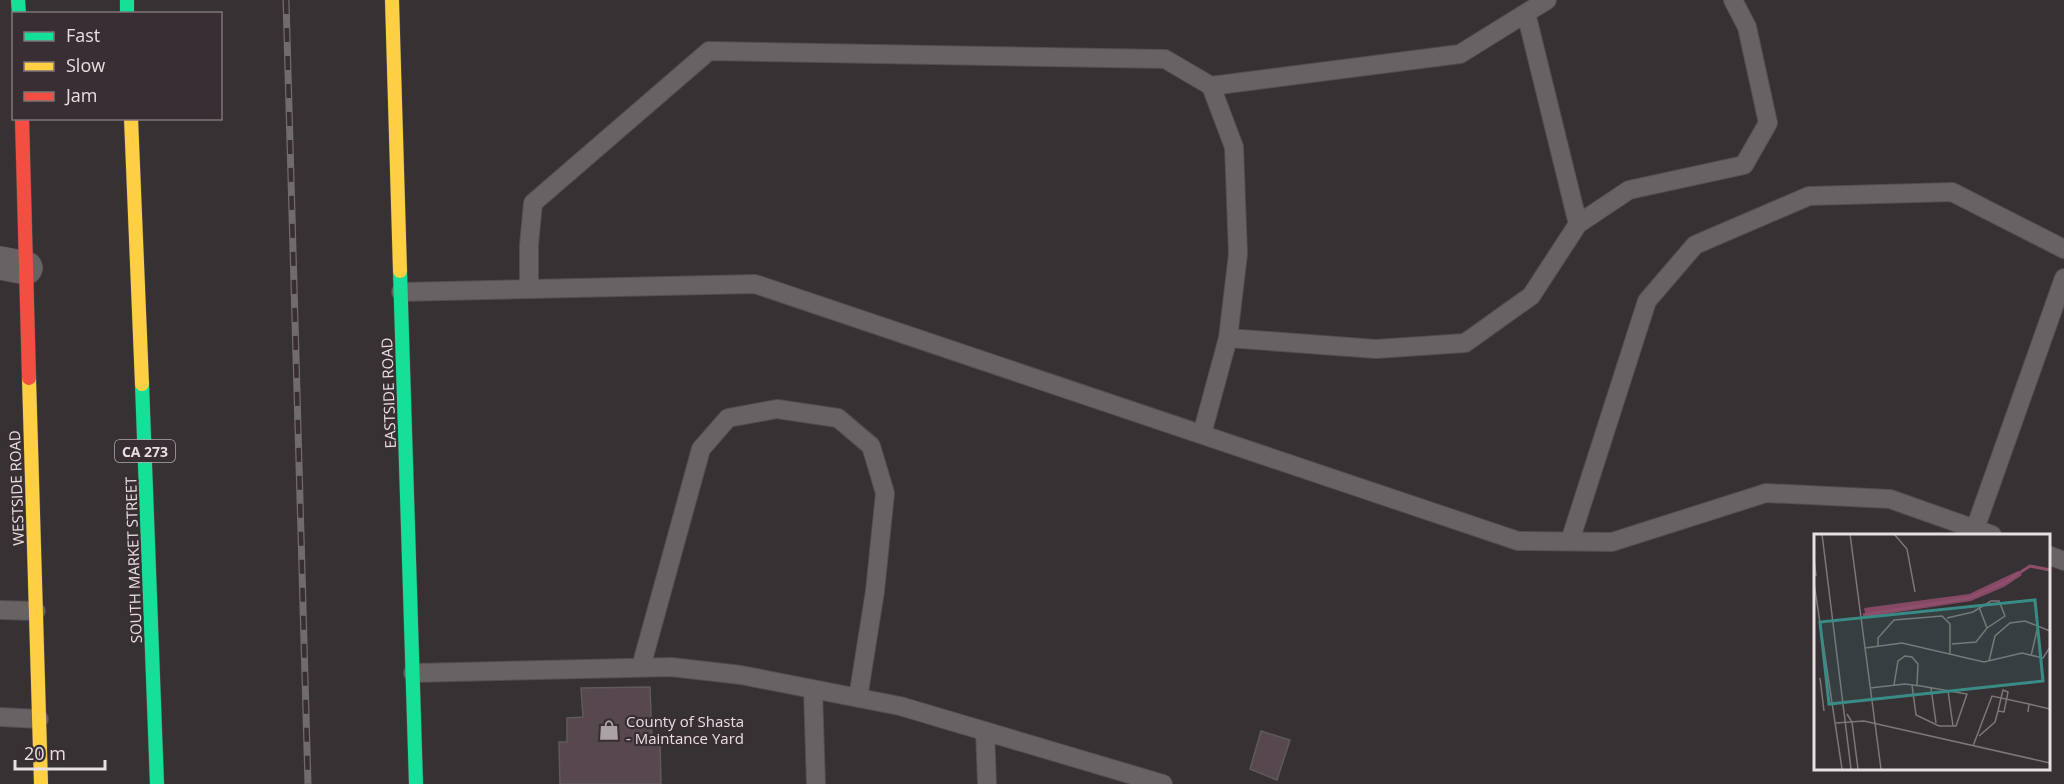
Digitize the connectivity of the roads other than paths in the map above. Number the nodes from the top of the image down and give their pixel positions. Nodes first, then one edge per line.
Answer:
1 (1547, 0) edge
2 (1732, 0) edge
3 (393, 6) edge
4 (1526, 13) junction
5 (1211, 86) junction
6 (22, 120) edge
7 (131, 120) edge
8 (1578, 224) junction
9 (2064, 249) edge
10 (13, 266) edge
11 (2064, 278) edge
12 (529, 289) junction
13 (401, 292) junction
14 (1228, 338) junction
15 (1202, 434) junction
16 (1983, 532) edge
17 (1570, 541) junction
18 (2049, 555) edge
19 (2064, 561) edge
20 (0, 610) edge
21 (36, 611) junction
22 (641, 667) junction
23 (413, 673) junction
24 (813, 690) junction
25 (858, 698) junction
26 (0, 717) edge
27 (39, 719) junction
28 (985, 731) junction
29 (1154, 783) edge
30 (41, 784) edge
31 (157, 784) edge
32 (416, 784) edge
33 (816, 784) edge
34 (987, 784) edge

1 - 4 lane
2 - 8 lane
3 - 13 street, EASTSIDE ROAD
4 - 5 lane
4 - 8 lane
5 - 12 lane
5 - 14 lane
6 - 10 street, WESTSIDE ROAD
7 - 31 street, SOUTH MARKET STREET / CA 273
8 - 14 lane
9 - 17 lane
10 - 21 street, WESTSIDE ROAD
11 - 16 lane
12 - 13 lane
12 - 15 lane
13 - 23 street, EASTSIDE ROAD
14 - 15 lane
15 - 17 lane
16 - 17 lane
18 - 19 lane
20 - 21 lane
21 - 27 street, WESTSIDE ROAD
22 - 23 lane
22 - 24 lane
22 - 25 lane
23 - 32 street, EASTSIDE ROAD
24 - 25 lane
24 - 33 lane
25 - 28 lane
26 - 27 lane
27 - 30 street, WESTSIDE ROAD
28 - 29 lane
28 - 34 lane

